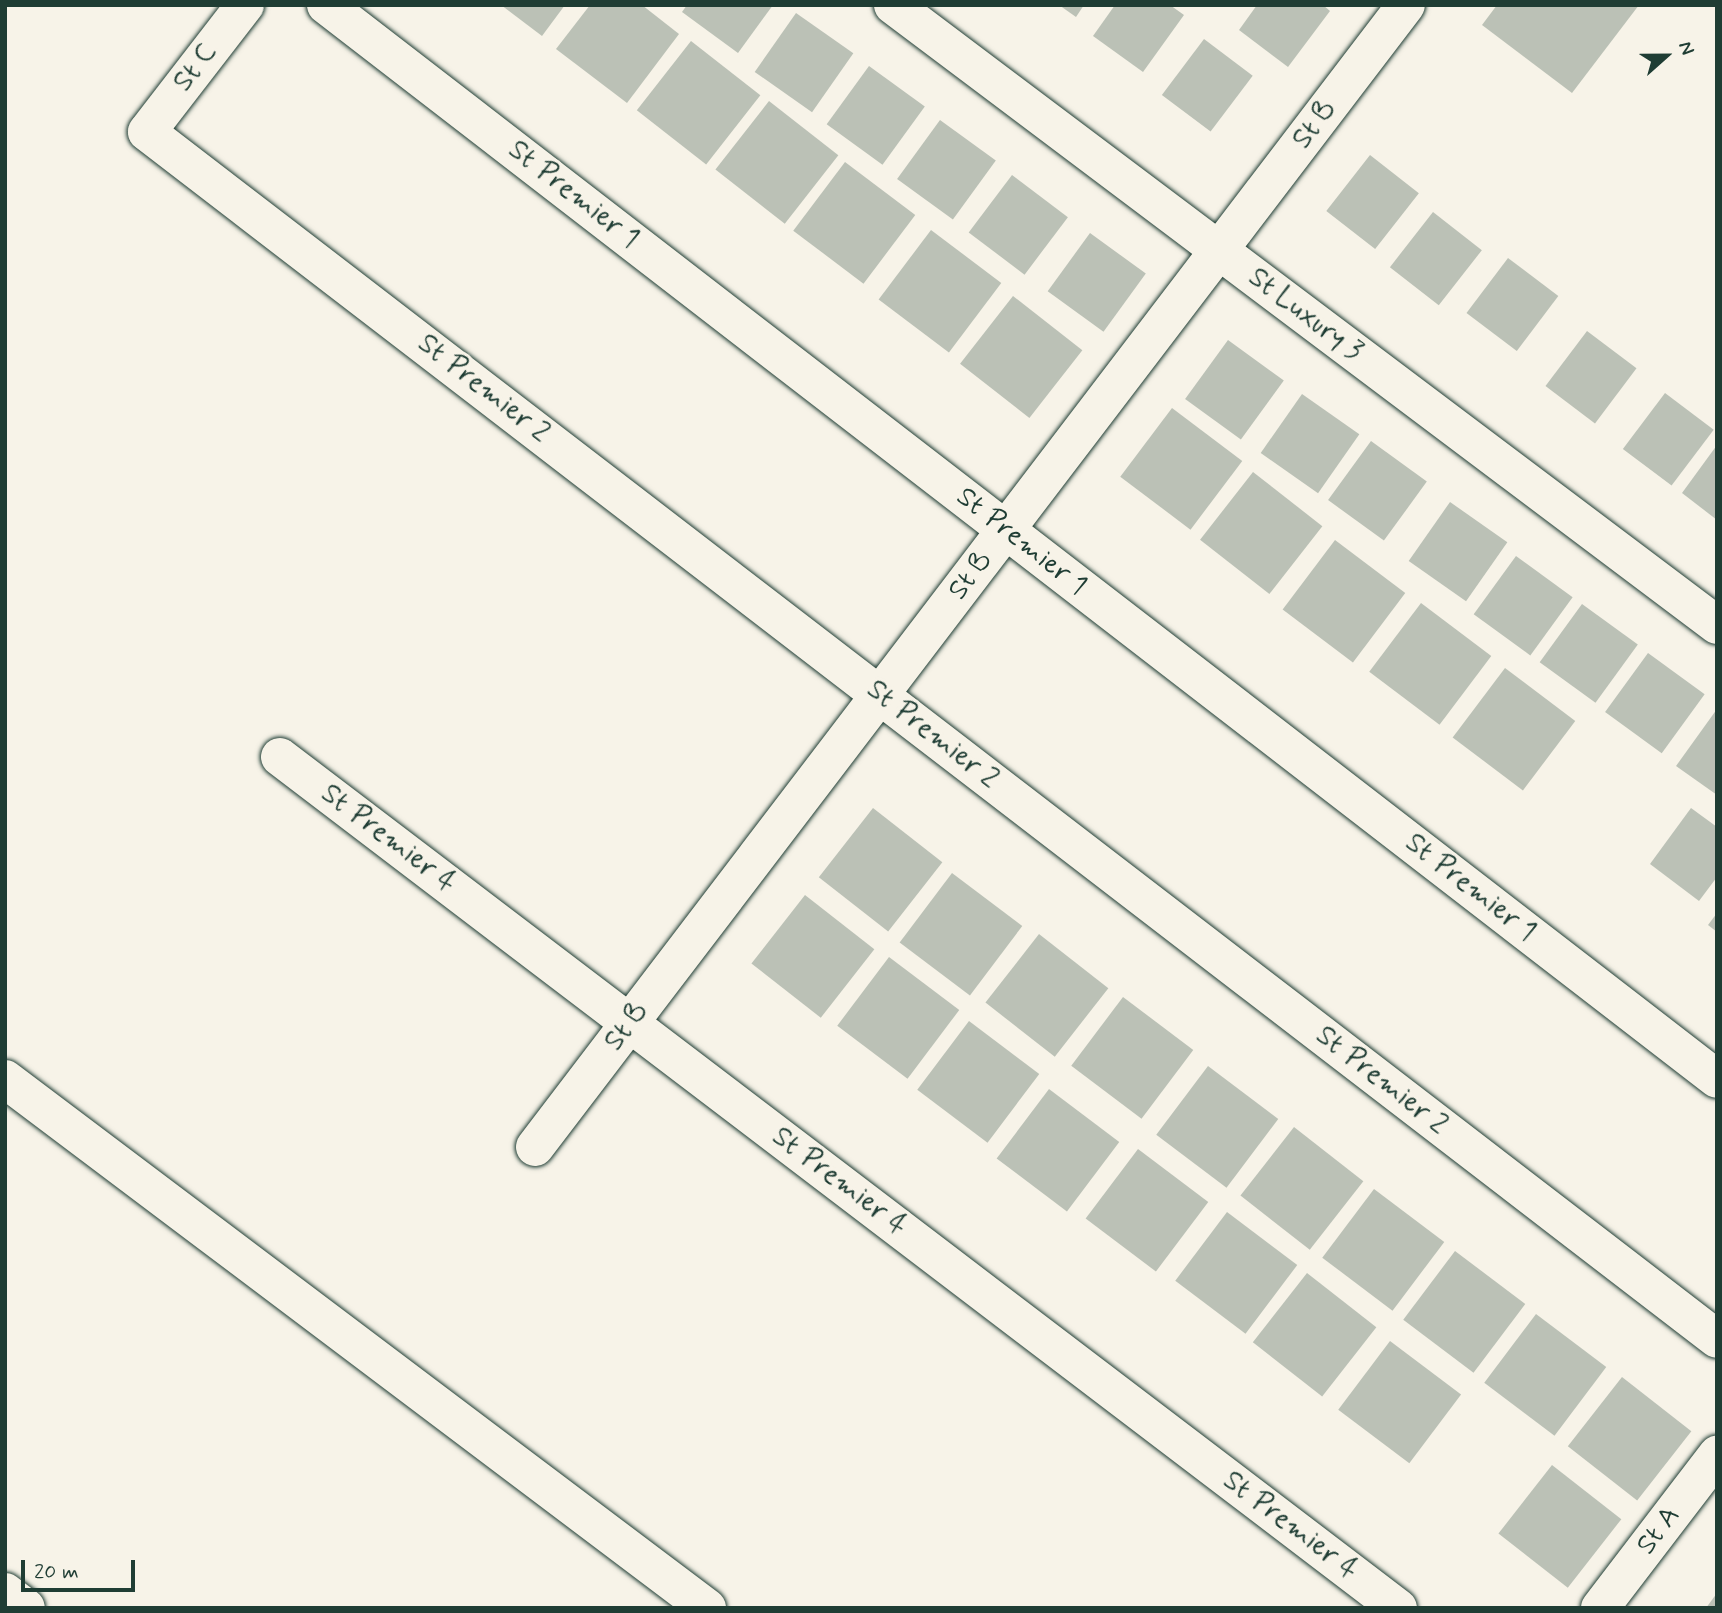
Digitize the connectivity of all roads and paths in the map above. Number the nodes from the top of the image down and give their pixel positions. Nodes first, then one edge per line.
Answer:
1 (244, 5) edge
2 (326, 5) edge
3 (893, 5) edge
4 (1406, 5) edge
5 (147, 132) joint
6 (1219, 250) junction
7 (1006, 530) junction
8 (1717, 625) edge
9 (880, 695) junction
10 (280, 757) dead end
11 (630, 1023) junction
12 (5, 1079) edge
13 (1717, 1079) edge
14 (535, 1147) dead end
15 (1717, 1339) edge
16 (1717, 1455) edge
17 (5, 1592) edge
18 (26, 1608) edge
19 (707, 1608) edge
20 (1398, 1608) edge
21 (1600, 1608) edge

1 - 5 street, St C
2 - 7 street, St Premier 1
3 - 6 street, St Luxury 3
4 - 6 street, St B
5 - 9 street, St Premier 2
6 - 7 street, St B
6 - 8 street, St Luxury 3
7 - 9 street, St B
7 - 13 street, St Premier 1
9 - 11 street, St B
9 - 15 street, St Premier 2
10 - 11 street, St Premier 4
11 - 14 street, St B
11 - 20 street, St Premier 4
12 - 19 street
16 - 21 street, St A
17 - 18 street

